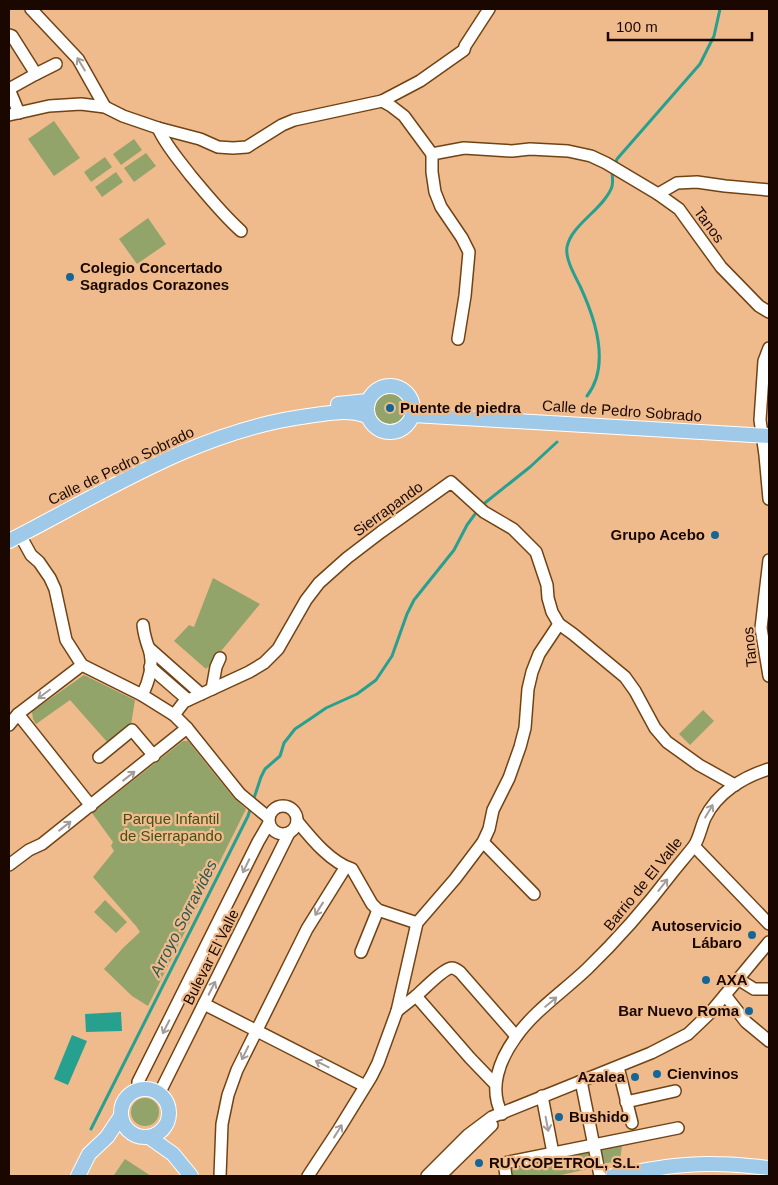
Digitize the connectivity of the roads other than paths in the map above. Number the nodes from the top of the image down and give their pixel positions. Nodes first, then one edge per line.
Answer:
1 (32, 9) edge
2 (489, 9) edge
3 (9, 35) edge
4 (56, 64) dead end
5 (36, 74) junction
6 (9, 89) edge
7 (382, 101) junction
8 (105, 107) junction
9 (14, 114) edge
10 (158, 128) junction
11 (432, 154) junction
12 (769, 190) edge
13 (658, 194) junction
14 (241, 231) dead end
15 (769, 312) edge
16 (458, 339) dead end
17 (769, 351) edge
18 (367, 401) junction
19 (413, 410) junction
20 (367, 416) junction
21 (765, 432) edge
22 (769, 500) edge
23 (13, 536) edge
24 (769, 560) edge
25 (768, 584) edge
26 (559, 624) junction
27 (143, 625) dead end
28 (149, 648) junction
29 (220, 658) dead end
30 (82, 665) junction
31 (150, 667) junction
32 (769, 676) edge
33 (212, 689) junction
34 (201, 694) junction
35 (142, 695) junction
36 (188, 700) junction
37 (18, 714) junction
38 (174, 715) junction
39 (9, 725) edge
40 (187, 728) junction
41 (154, 756) junction
42 (99, 757) dead end
43 (769, 769) edge
44 (735, 785) junction
45 (91, 806) junction
46 (271, 816) junction
47 (293, 828) junction
48 (483, 842) junction
49 (694, 846) junction
50 (9, 865) edge
51 (345, 868) junction
52 (534, 894) dead end
53 (378, 910) junction
54 (417, 923) junction
55 (769, 924) edge
56 (769, 942) edge
57 (361, 952) dead end
58 (738, 980) junction
59 (769, 989) edge
60 (725, 995) junction
61 (416, 996) junction
62 (204, 1004) junction
63 (397, 1011) junction
64 (256, 1031) junction
65 (516, 1036) junction
66 (769, 1041) edge
67 (618, 1067) junction
68 (581, 1081) junction
69 (495, 1084) junction
70 (365, 1086) junction
71 (140, 1089) junction
72 (675, 1091) dead end
73 (159, 1094) junction
74 (542, 1096) junction
75 (626, 1102) junction
76 (502, 1114) junction
77 (121, 1116) junction
78 (632, 1123) dead end
79 (678, 1128) dead end
80 (163, 1129) junction
81 (128, 1130) junction
82 (107, 1137) junction
83 (149, 1137) junction
84 (594, 1144) junction
85 (553, 1153) junction
86 (173, 1154) junction
87 (769, 1168) edge
88 (78, 1176) edge
89 (191, 1176) edge
90 (220, 1176) edge
91 (308, 1176) edge
92 (427, 1176) edge
93 (440, 1176) edge
94 (506, 1176) edge
95 (600, 1176) edge
96 (613, 1176) edge

8 -> 1 street
2 - 7 street
3 - 5 street
4 - 5 street
5 - 6 street
6 - 9 street
7 - 10 street
7 - 11 street
8 - 9 street
8 - 10 street
10 - 14 street
11 - 13 street, Tanos
11 - 16 street
12 - 13 street
13 - 15 street, Tanos
17 - 21 street
18 - 19 main road
18 - 20 main road
18 - 23 main road, Calle de Pedro Sobrado
19 - 20 main road
19 - 21 main road, Calle de Pedro Sobrado
20 - 23 main road, Calle de Pedro Sobrado
21 - 22 street
23 - 30 street
24 - 25 street, Tanos
25 - 32 street, Tanos
26 - 33 street, Sierrapando
26 - 44 street
26 - 48 street
27 - 28 street
28 - 31 street
28 - 34 street
29 - 33 street
30 - 35 street
30 -> 37 street
31 - 35 street
31 - 36 street
33 - 34 street, Sierrapando
34 - 36 street, Sierrapando
35 - 38 street
36 - 38 street, Sierrapando
37 - 39 street
37 - 45 street
38 - 40 street
40 - 41 street
40 - 46 street
41 - 42 street
45 -> 41 street
43 - 44 street
49 -> 44 street, Barrio de El Valle
50 -> 45 street
46 - 47 street
46 - 47 street
46 -> 71 street, Bulevar El Valle
47 - 51 street
62 -> 47 street, Bulevar El Valle
48 - 52 street
48 - 54 street
49 - 55 street
65 -> 49 street, Barrio de El Valle
51 - 53 street
51 -> 64 street
53 - 54 street
53 - 57 street
54 - 63 street
56 - 58 street
58 - 59 street
58 - 60 street
60 - 66 street
60 - 67 street
61 - 63 street
61 - 65 street
61 - 69 street
62 - 64 street
62 - 73 street, Bulevar El Valle
63 - 70 street
70 -> 64 street
64 -> 90 street
65 - 69 street, Barrio de El Valle
67 - 68 street
67 - 75 street
68 - 74 street
68 - 84 street
69 - 76 street, Barrio de El Valle
91 -> 70 street
71 - 73 main road
71 - 77 main road
72 - 75 street
73 - 80 main road
74 - 76 street
74 -> 85 street
75 - 78 street
76 - 92 street
76 - 93 street
77 - 81 main road
77 - 82 main road
79 - 84 street
80 - 83 main road
80 - 86 main road
81 - 82 main road
81 - 83 main road
82 - 88 main road
83 - 86 main road
84 - 85 street
84 - 95 street
85 - 94 street
86 - 89 main road
87 - 96 main road

